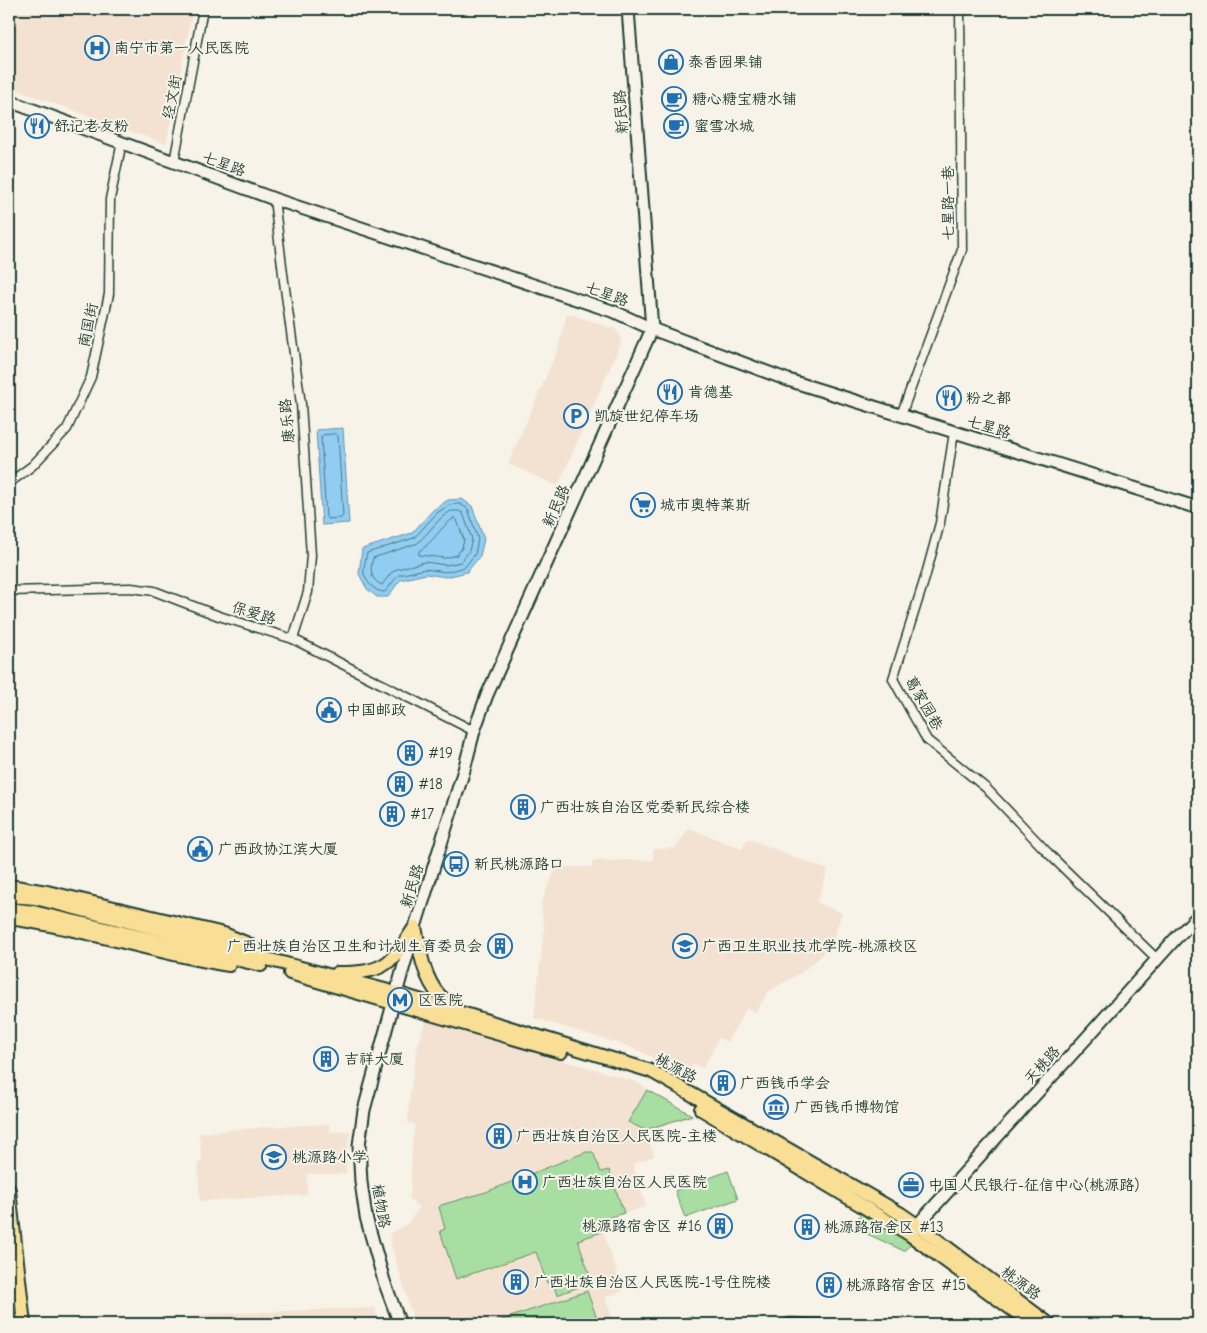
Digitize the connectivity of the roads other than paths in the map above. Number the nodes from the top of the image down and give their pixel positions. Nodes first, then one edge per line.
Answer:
1 (203, 9) edge
2 (628, 9) edge
3 (960, 9) edge
4 (9, 100) edge
5 (122, 142) junction
6 (174, 162) junction
7 (274, 199) junction
8 (652, 329) junction
9 (901, 415) junction
10 (954, 432) junction
11 (9, 483) edge
12 (1198, 508) edge
13 (9, 591) edge
14 (293, 639) junction
15 (474, 731) junction
16 (9, 886) edge
17 (9, 896) edge
18 (9, 909) edge
19 (1198, 916) edge
20 (9, 918) edge
21 (415, 927) junction
22 (236, 954) junction
23 (1157, 959) junction
24 (267, 963) junction
25 (325, 974) junction
26 (395, 998) junction
27 (463, 1013) junction
28 (9, 1190) edge
29 (913, 1229) junction
30 (24, 1324) edge
31 (400, 1324) edge
32 (787, 1324) edge
33 (820, 1324) edge
34 (1032, 1324) edge
35 (1049, 1324) edge

1 - 6 street, 经文街
2 - 8 main road, 新民路
3 - 9 street, 七星路一巷
4 - 5 main road, 七星路
5 - 6 main road, 七星路
5 - 11 street, 南国街
6 - 7 main road, 七星路
7 - 8 main road, 七星路
7 - 14 street, 康乐路
8 - 9 main road, 七星路
8 - 15 main road, 新民路
9 - 10 main road, 七星路
10 - 12 main road, 七星路
10 - 23 street, 葛家园巷
13 - 14 street, 保爱路
14 - 15 street, 保爱路
15 - 21 main road, 新民路
16 - 24 main road
17 - 22 main road
18 - 22 main road
19 - 23 main road, 天桃路
20 - 24 main road
21 - 25 main road
21 - 26 main road, 新民路
21 - 27 main road
22 - 24 main road, 桃源路
23 - 29 main road, 天桃路
24 - 25 main road, 桃源路
24 - 26 main road, 桃源路
25 - 26 main road, 桃源路
26 - 27 main road, 桃源路
26 - 29 main road, 桃源路
26 - 31 main road, 植物路
27 - 29 main road, 桃源路
28 - 30 main road
29 - 34 main road, 桃源路
29 - 35 main road, 桃源路
32 - 33 street

